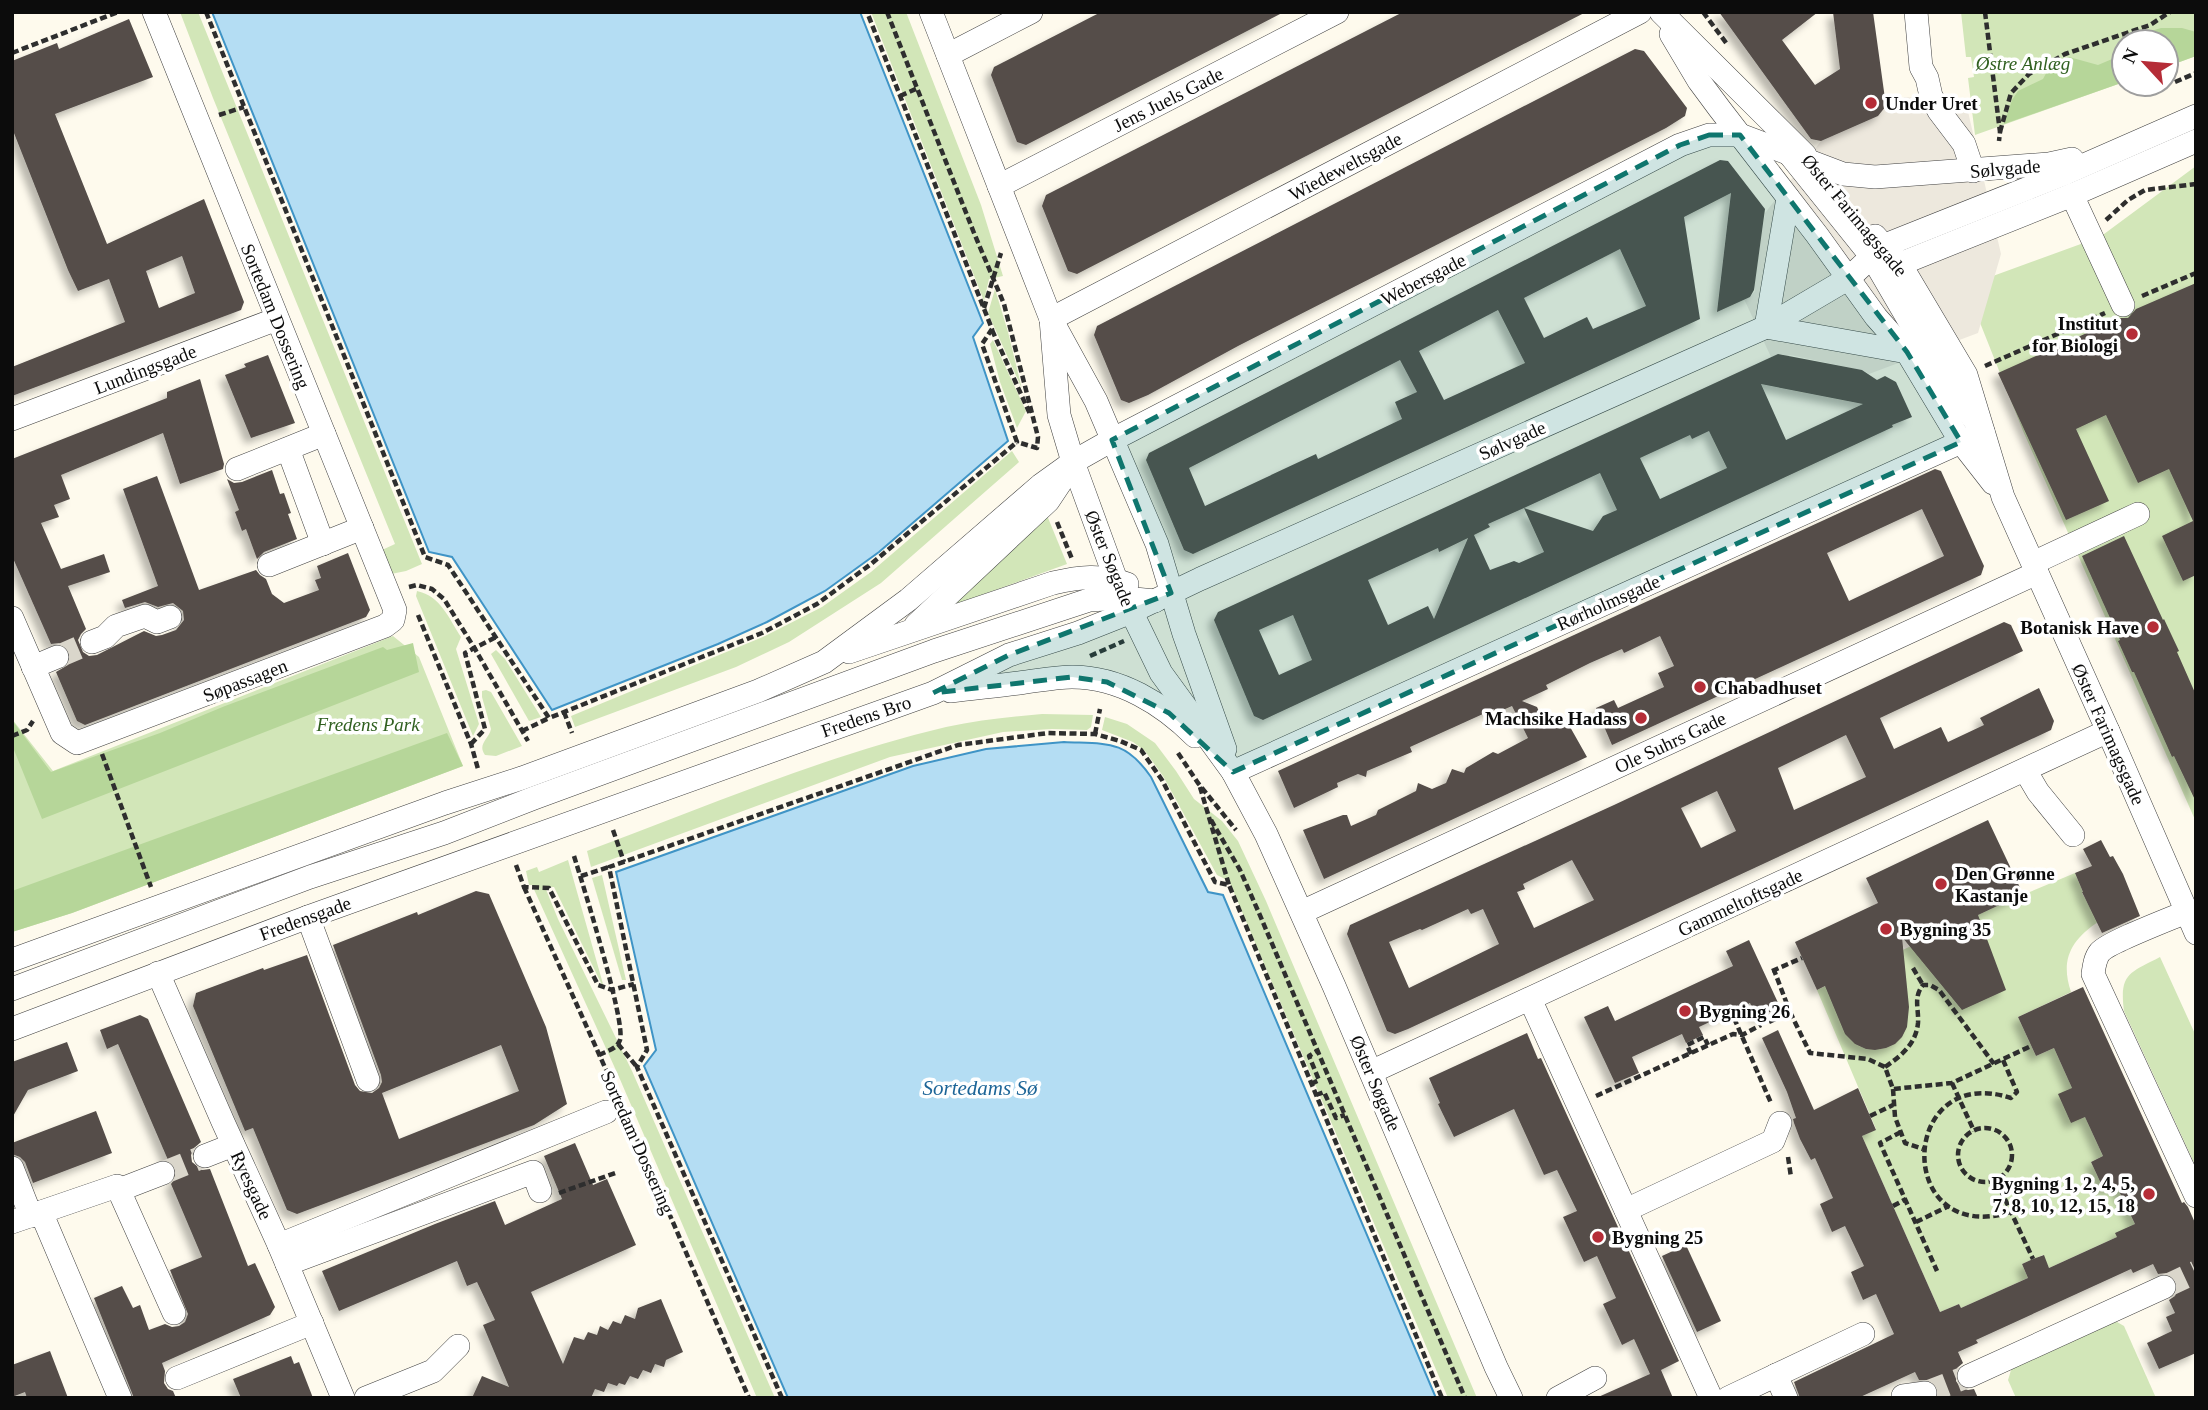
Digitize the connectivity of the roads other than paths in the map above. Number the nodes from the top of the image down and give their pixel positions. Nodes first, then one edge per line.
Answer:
1 (154, 12) edge
2 (931, 12) edge
3 (1031, 12) edge
4 (1336, 12) edge
5 (1640, 12) edge
6 (1660, 12) edge
7 (1916, 12) edge
8 (947, 55) junction
9 (2196, 116) edge
10 (1740, 135) junction
11 (2147, 138) junction
12 (2196, 141) edge
13 (1800, 157) junction
14 (1973, 171) junction
15 (999, 186) junction
16 (2071, 195) junction
17 (1788, 198) junction
18 (1884, 259) junction
19 (1849, 278) junction
20 (2123, 305) road end
21 (277, 318) junction
22 (1051, 319) junction
23 (1766, 327) junction
24 (1907, 352) junction
25 (12, 419) edge
26 (1983, 432) junction
27 (324, 434) junction
28 (1112, 440) junction
29 (1961, 442) junction
30 (288, 449) junction
31 (1073, 462) junction
32 (237, 469) dead end
33 (2003, 497) junction
34 (2138, 514) dead end
35 (362, 528) junction
36 (323, 544) junction
37 (269, 565) dead end
38 (2035, 568) junction
39 (1163, 597) junction
40 (1127, 604) junction
41 (12, 618) edge
42 (170, 618) dead end
43 (393, 620) joint
44 (906, 633) junction
45 (92, 642) tunnel mouth
46 (57, 657) tunnel mouth
47 (824, 662) junction
48 (33, 667) junction
49 (829, 690) junction
50 (933, 693) junction
51 (2108, 731) junction
52 (2025, 770) junction
53 (1233, 772) junction
54 (605, 820) joint
55 (2073, 835) dead end
56 (1302, 912) junction
57 (2186, 912) junction
58 (308, 917) junction
59 (2196, 933) edge
60 (12, 961) edge
61 (158, 972) junction
62 (12, 989) edge
63 (1530, 999) junction
64 (12, 1029) edge
65 (1371, 1072) junction
66 (368, 1080) dead end
67 (615, 1104) road end
68 (1780, 1124) road end
69 (233, 1145) junction
70 (205, 1156) tunnel mouth
71 (12, 1168) edge
72 (163, 1173) tunnel mouth
73 (119, 1190) junction
74 (540, 1191) road end
75 (2196, 1196) edge
76 (1626, 1210) junction
77 (28, 1217) edge
78 (283, 1254) junction
79 (2164, 1287) tunnel mouth
80 (174, 1313) dead end
81 (312, 1323) junction
82 (1863, 1334) dead end
83 (458, 1346) dead end
84 (1776, 1375) junction
85 (1969, 1376) tunnel mouth
86 (177, 1378) dead end
87 (1595, 1378) dead end
88 (120, 1398) edge
89 (343, 1398) edge
90 (366, 1398) edge
91 (1511, 1398) edge
92 (1558, 1398) edge
93 (1711, 1398) edge
94 (1728, 1398) edge
95 (1786, 1398) edge

1 - 21 street, Sortedam Dossering
2 - 8 street, Øster Søgade
3 - 8 street
4 - 15 street, Jens Juels Gade
5 - 22 street, Wiedeweltsgade
6 - 10 street, Øster Farimagsgade
6 - 13 street, Øster Farimagsgade
7 - 14 street
8 - 15 street, Øster Søgade
9 - 11 street, Sølvgade
10 - 13 street, Sølvgade
10 - 17 street, Øster Farimagsgade
10 - 28 street, Webersgade
11 - 14 street, Sølvgade
11 - 18 street, Sølvgade
12 - 16 street, Sølvgade
13 - 14 street, Sølvgade
13 - 18 street, Øster Farimagsgade
15 - 22 street, Øster Søgade
16 - 18 street, Sølvgade
16 - 20 street
17 - 19 street, Øster Farimagsgade
17 - 23 street
18 - 19 street, Sølvgade
18 - 26 street
18 - 26 street, Øster Farimagsgade
19 - 23 street, Sølvgade
19 - 24 street, Øster Farimagsgade
21 - 25 street, Lundingsgade
21 - 27 street, Sortedam Dossering
22 - 28 street, Øster Søgade
22 - 31 street, Øster Søgade
23 - 24 street
23 - 39 street, Sølvgade
24 - 29 street, Øster Farimagsgade
26 - 29 street, Rørholmsgade
26 - 33 street, Øster Farimagsgade
27 - 30 street
27 - 35 street, Sortedam Dossering
28 - 31 street, Webersgade
28 - 39 street, Øster Søgade
29 - 33 street, Øster Farimagsgade
29 - 53 street, Rørholmsgade
30 - 32 street
30 - 36 street
31 - 40 street, Øster Søgade
31 - 44 street
31 - 47 street
33 - 38 street, Øster Farimagsgade
34 - 38 street, Ole Suhrs Gade
35 - 36 street
35 - 43 street, Sortedam Dossering
36 - 37 street
38 - 51 street, Øster Farimagsgade
38 - 56 street, Ole Suhrs Gade
39 - 40 street, Sølvgade
39 - 40 street
39 - 53 street, Øster Søgade
40 - 44 street
40 - 49 street
40 - 50 street, Fredens Bro
40 - 53 street, Øster Søgade
41 - 48 street
42 - 45 street
43 - 48 street, Søpassagen
44 - 47 street
44 - 49 street
46 - 48 street
47 - 60 street
49 - 62 street
50 - 53 street
50 - 54 street, Fredens Bro
51 - 52 street, Gammeltoftsgade
51 - 57 street, Øster Farimagsgade
52 - 55 street
52 - 63 street, Gammeltoftsgade
53 - 56 street, Øster Søgade
54 - 58 street, Fredensgade
56 - 65 street, Øster Søgade
57 - 59 street, Øster Farimagsgade
57 - 75 street
58 - 61 street, Fredensgade
58 - 66 street
61 - 64 street, Fredensgade
61 - 69 street, Ryesgade
63 - 65 street, Gammeltoftsgade
63 - 76 street
65 - 91 street, Øster Søgade
67 - 78 street, Sortedam Dossering
68 - 76 street
69 - 70 street
69 - 78 street, Ryesgade
71 - 77 street
72 - 73 street
73 - 77 street
73 - 80 street
74 - 78 street
76 - 93 street
77 - 88 street
78 - 81 street, Ryesgade
79 - 85 street
81 - 86 street
81 - 89 street, Ryesgade
82 - 84 street
83 - 90 street
84 - 94 street
84 - 95 street
87 - 92 street

